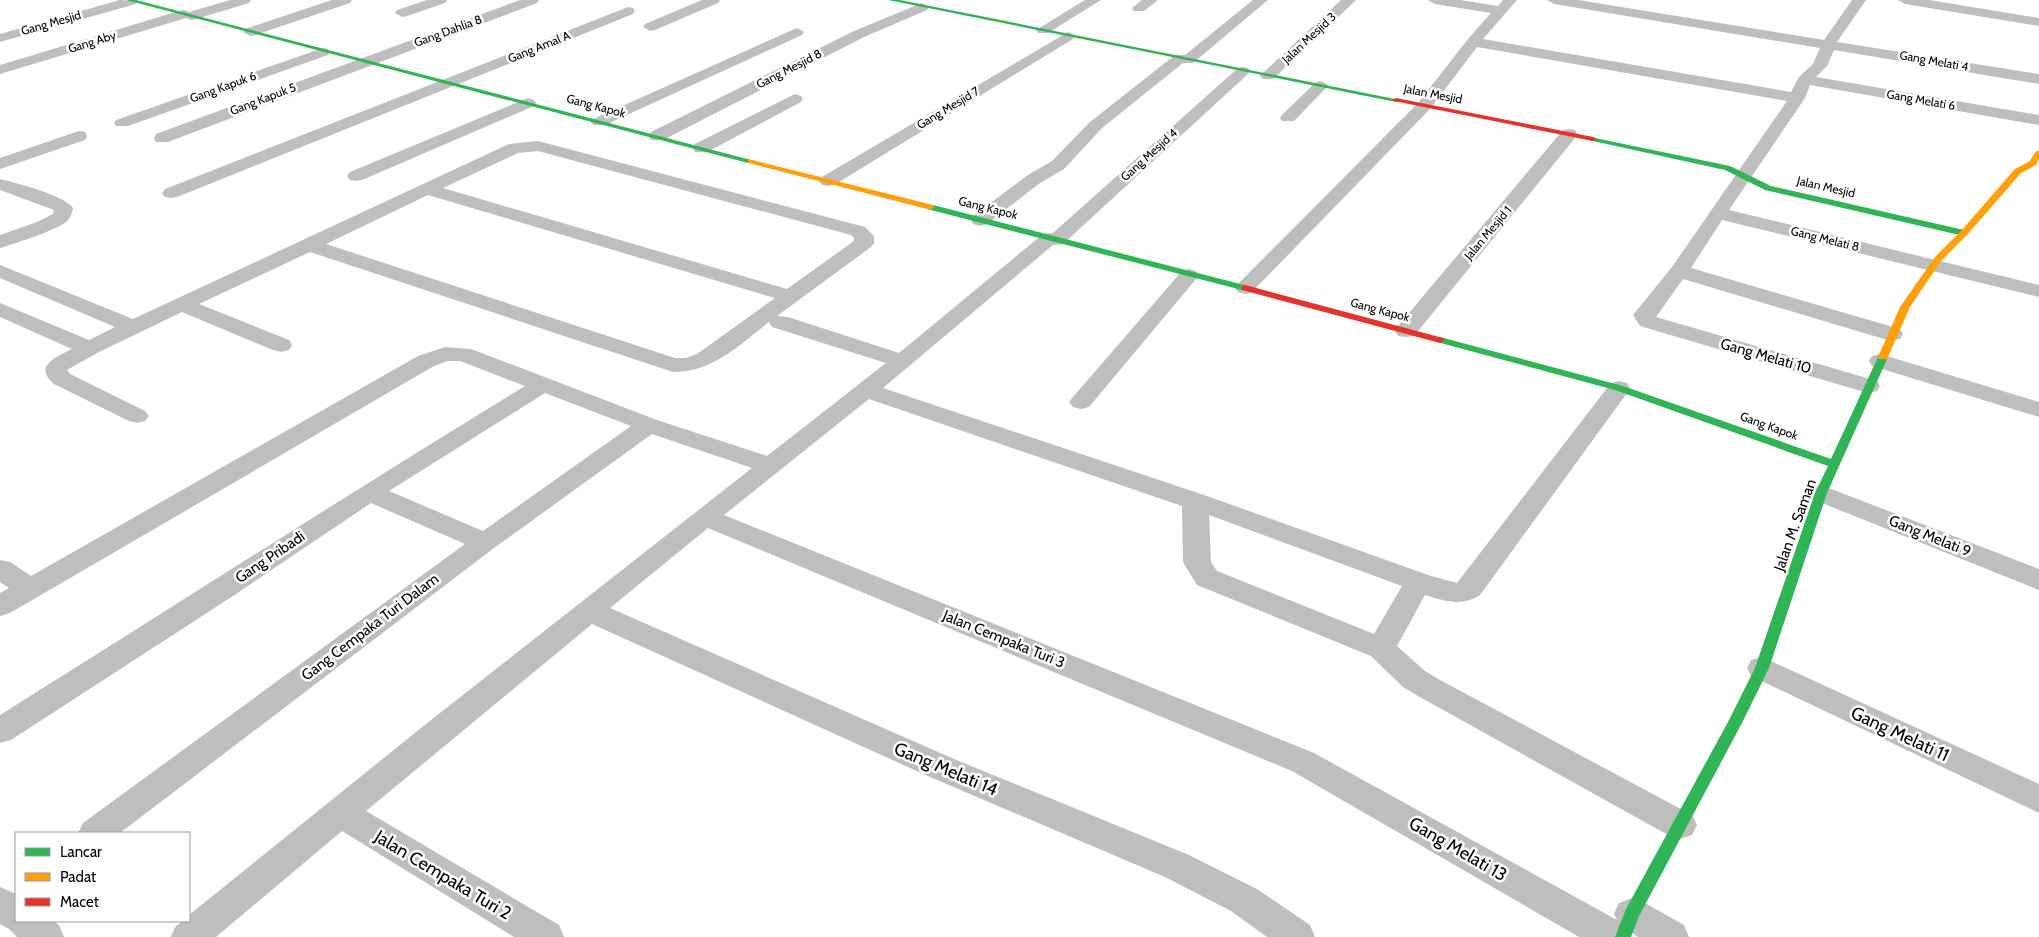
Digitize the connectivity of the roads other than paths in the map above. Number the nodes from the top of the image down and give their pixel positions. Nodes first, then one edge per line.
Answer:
1 (130, 0) edge
2 (244, 0) edge
3 (345, 0) edge
4 (440, 0) edge
5 (532, 0) edge
6 (713, 0) edge
7 (890, 0) edge
8 (1094, 0) edge
9 (1151, 0) edge
10 (1261, 0) edge
11 (1349, 0) edge
12 (1435, 0) edge
13 (1554, 0) edge
14 (1859, 0) edge
15 (1905, 0) edge
16 (917, 4) edge
17 (1504, 5) edge
18 (1684, 6) dead end
19 (1139, 8) dead end
20 (628, 12) dead end
21 (402, 13) dead end
22 (188, 15) junction
23 (1678, 20) junction
24 (2039, 22) edge
25 (650, 27) dead end
26 (1043, 30) junction
27 (250, 32) junction
28 (797, 32) dead end
29 (1068, 36) junction
30 (0, 38) edge
31 (1473, 42) junction
32 (1829, 44) junction
33 (323, 52) junction
34 (1184, 59) junction
35 (365, 61) junction
36 (0, 70) edge
37 (1243, 71) junction
38 (1268, 76) junction
39 (2039, 79) edge
40 (1804, 80) junction
41 (450, 83) junction
42 (1320, 86) junction
43 (1797, 98) junction
44 (795, 99) dead end
45 (528, 103) junction
46 (1424, 106) junction
47 (1288, 118) dead end
48 (2039, 120) edge
49 (599, 122) junction
50 (122, 123) dead end
51 (1569, 134) junction
52 (78, 136) dead end
53 (657, 136) junction
54 (162, 138) dead end
55 (701, 148) junction
56 (2039, 153) edge
57 (0, 164) edge
58 (356, 176) dead end
59 (1742, 176) junction
60 (828, 181) junction
61 (0, 184) edge
62 (426, 189) junction
63 (171, 193) dead end
64 (1717, 212) junction
65 (980, 220) junction
66 (1964, 233) junction
67 (1053, 239) junction
68 (0, 242) edge
69 (309, 245) junction
70 (1934, 265) junction
71 (1679, 270) junction
72 (0, 271) edge
73 (1189, 275) junction
74 (1244, 288) junction
75 (48, 291) junction
76 (2039, 291) edge
77 (792, 297) junction
78 (182, 305) junction
79 (1, 310) edge
80 (780, 322) dead end
81 (135, 328) junction
82 (1406, 331) junction
83 (1892, 334) junction
84 (281, 345) dead end
85 (89, 348) junction
86 (903, 361) junction
87 (1880, 361) junction
88 (542, 385) junction
89 (1869, 386) junction
90 (1619, 388) junction
91 (866, 390) junction
92 (1082, 402) dead end
93 (2039, 410) edge
94 (137, 416) dead end
95 (649, 424) junction
96 (1834, 464) junction
97 (772, 466) junction
98 (369, 492) junction
99 (1821, 493) junction
100 (1195, 502) junction
101 (705, 517) junction
102 (484, 542) junction
103 (0, 569) edge
104 (2039, 580) edge
105 (1418, 582) junction
106 (30, 588) junction
107 (0, 606) edge
108 (590, 610) junction
109 (1381, 648) junction
110 (1762, 668) junction
111 (0, 731) edge
112 (1303, 762) joint
113 (2039, 799) edge
114 (340, 813) junction
115 (1680, 825) junction
116 (96, 832) edge
117 (29, 922) edge
118 (1623, 929) edge
119 (46, 937) edge
120 (189, 937) edge
121 (546, 937) edge
122 (1297, 937) edge
123 (1671, 937) edge

1 - 22 street, Gang Kapok
1 - 30 street, Gang Mesjid
2 - 22 street, Gang Aby
3 - 27 street
4 - 21 street
5 - 35 street, Gang Dahlia 8
6 - 25 street
7 - 16 street, Jalan Mesjid
8 - 26 street
9 - 19 street
10 - 34 street
11 - 38 street, Jalan Mesjid 3
12 - 17 street
13 - 23 street, Gang Melati 4
14 - 32 street
15 - 24 street
16 - 26 street, Jalan Mesjid
16 - 53 street, Gang Mesjid 8
17 - 31 street
18 - 23 street
20 - 41 street, Gang Amal A
22 - 27 street, Gang Kapok
22 - 36 street, Gang Aby
23 - 32 street, Gang Melati 4
26 - 29 street, Jalan Mesjid
27 - 33 street, Gang Kapok
28 - 49 street
29 - 34 street, Jalan Mesjid
29 - 60 street, Gang Mesjid 7
31 - 43 street
31 - 46 street
32 - 39 street, Gang Melati 4
32 - 40 street
33 - 35 street, Gang Kapok
33 - 50 street, Gang Kapuk 6
34 - 37 street, Jalan Mesjid
34 - 65 street
35 - 41 street, Gang Kapok
35 - 54 street, Gang Kapuk 5
37 - 38 street, Jalan Mesjid
37 - 67 street, Gang Mesjid 4
38 - 42 street, Jalan Mesjid
40 - 43 street
40 - 48 street, Gang Melati 6
41 - 45 street, Gang Kapok
41 - 63 street, Gang Amal A
42 - 46 street, Jalan Mesjid
42 - 47 street
43 - 59 street
44 - 55 street
45 - 49 street, Gang Kapok
45 - 58 street
46 - 51 street, Jalan Mesjid
46 - 74 street
49 - 53 street, Gang Kapok
51 - 59 street, Jalan Mesjid
51 - 82 street, Jalan Mesjid 1
52 - 57 street
53 - 55 street, Gang Kapok
55 - 60 street, Gang Kapok
56 - 66 street, Jalan M. Saman
59 - 64 street
59 - 66 street, Jalan Mesjid
60 - 65 street, Gang Kapok
61 - 68 street
62 - 69 street
62 - 77 street
62 - 77 street
64 - 70 street, Gang Melati 8
64 - 71 street
65 - 67 street, Gang Kapok
66 - 70 street, Jalan M. Saman
67 - 73 street, Gang Kapok
67 - 86 street, Gang Mesjid 4
69 - 77 street
69 - 78 street
70 - 76 street, Gang Melati 8
70 - 83 street, Jalan M. Saman
71 - 83 street
71 - 89 street, Gang Melati 10
72 - 75 street
73 - 74 street, Gang Kapok
73 - 92 street
74 - 82 street, Gang Kapok
75 - 79 street
75 - 81 street
78 - 81 street
78 - 84 street
79 - 85 street
80 - 86 street
81 - 85 street
82 - 90 street, Gang Kapok
83 - 87 street, Jalan M. Saman
85 - 94 street
86 - 91 street, Gang Mesjid 4
87 - 89 street, Jalan M. Saman
87 - 93 street
88 - 95 street
88 - 98 street, Gang Pribadi
88 - 106 street
89 - 96 street, Jalan M. Saman
90 - 96 street, Gang Kapok
90 - 105 street
91 - 97 street, Gang Mesjid 4
91 - 100 street
95 - 97 street
95 - 102 street, Gang Cempaka Turi Dalam
96 - 99 street, Jalan M. Saman
97 - 101 street, Gang Mesjid 4
98 - 102 street
98 - 111 street, Gang Pribadi
99 - 104 street, Gang Melati 9
99 - 110 street, Jalan M. Saman
100 - 105 street
100 - 109 street
101 - 108 street, Gang Mesjid 4
101 - 112 street, Jalan Cempaka Turi 3
102 - 116 street, Gang Cempaka Turi Dalam
103 - 106 street
105 - 109 street
106 - 107 street
108 - 114 street, Gang Mesjid 4
108 - 122 street, Gang Melati 14
109 - 115 street
110 - 113 street, Gang Melati 11
110 - 115 street, Jalan M. Saman
112 - 118 street, Gang Melati 13
114 - 120 street, Gang Mesjid 4
114 - 121 street, Jalan Cempaka Turi 2
115 - 118 street, Jalan M. Saman
117 - 119 street
118 - 123 street, Gang Melati 13

